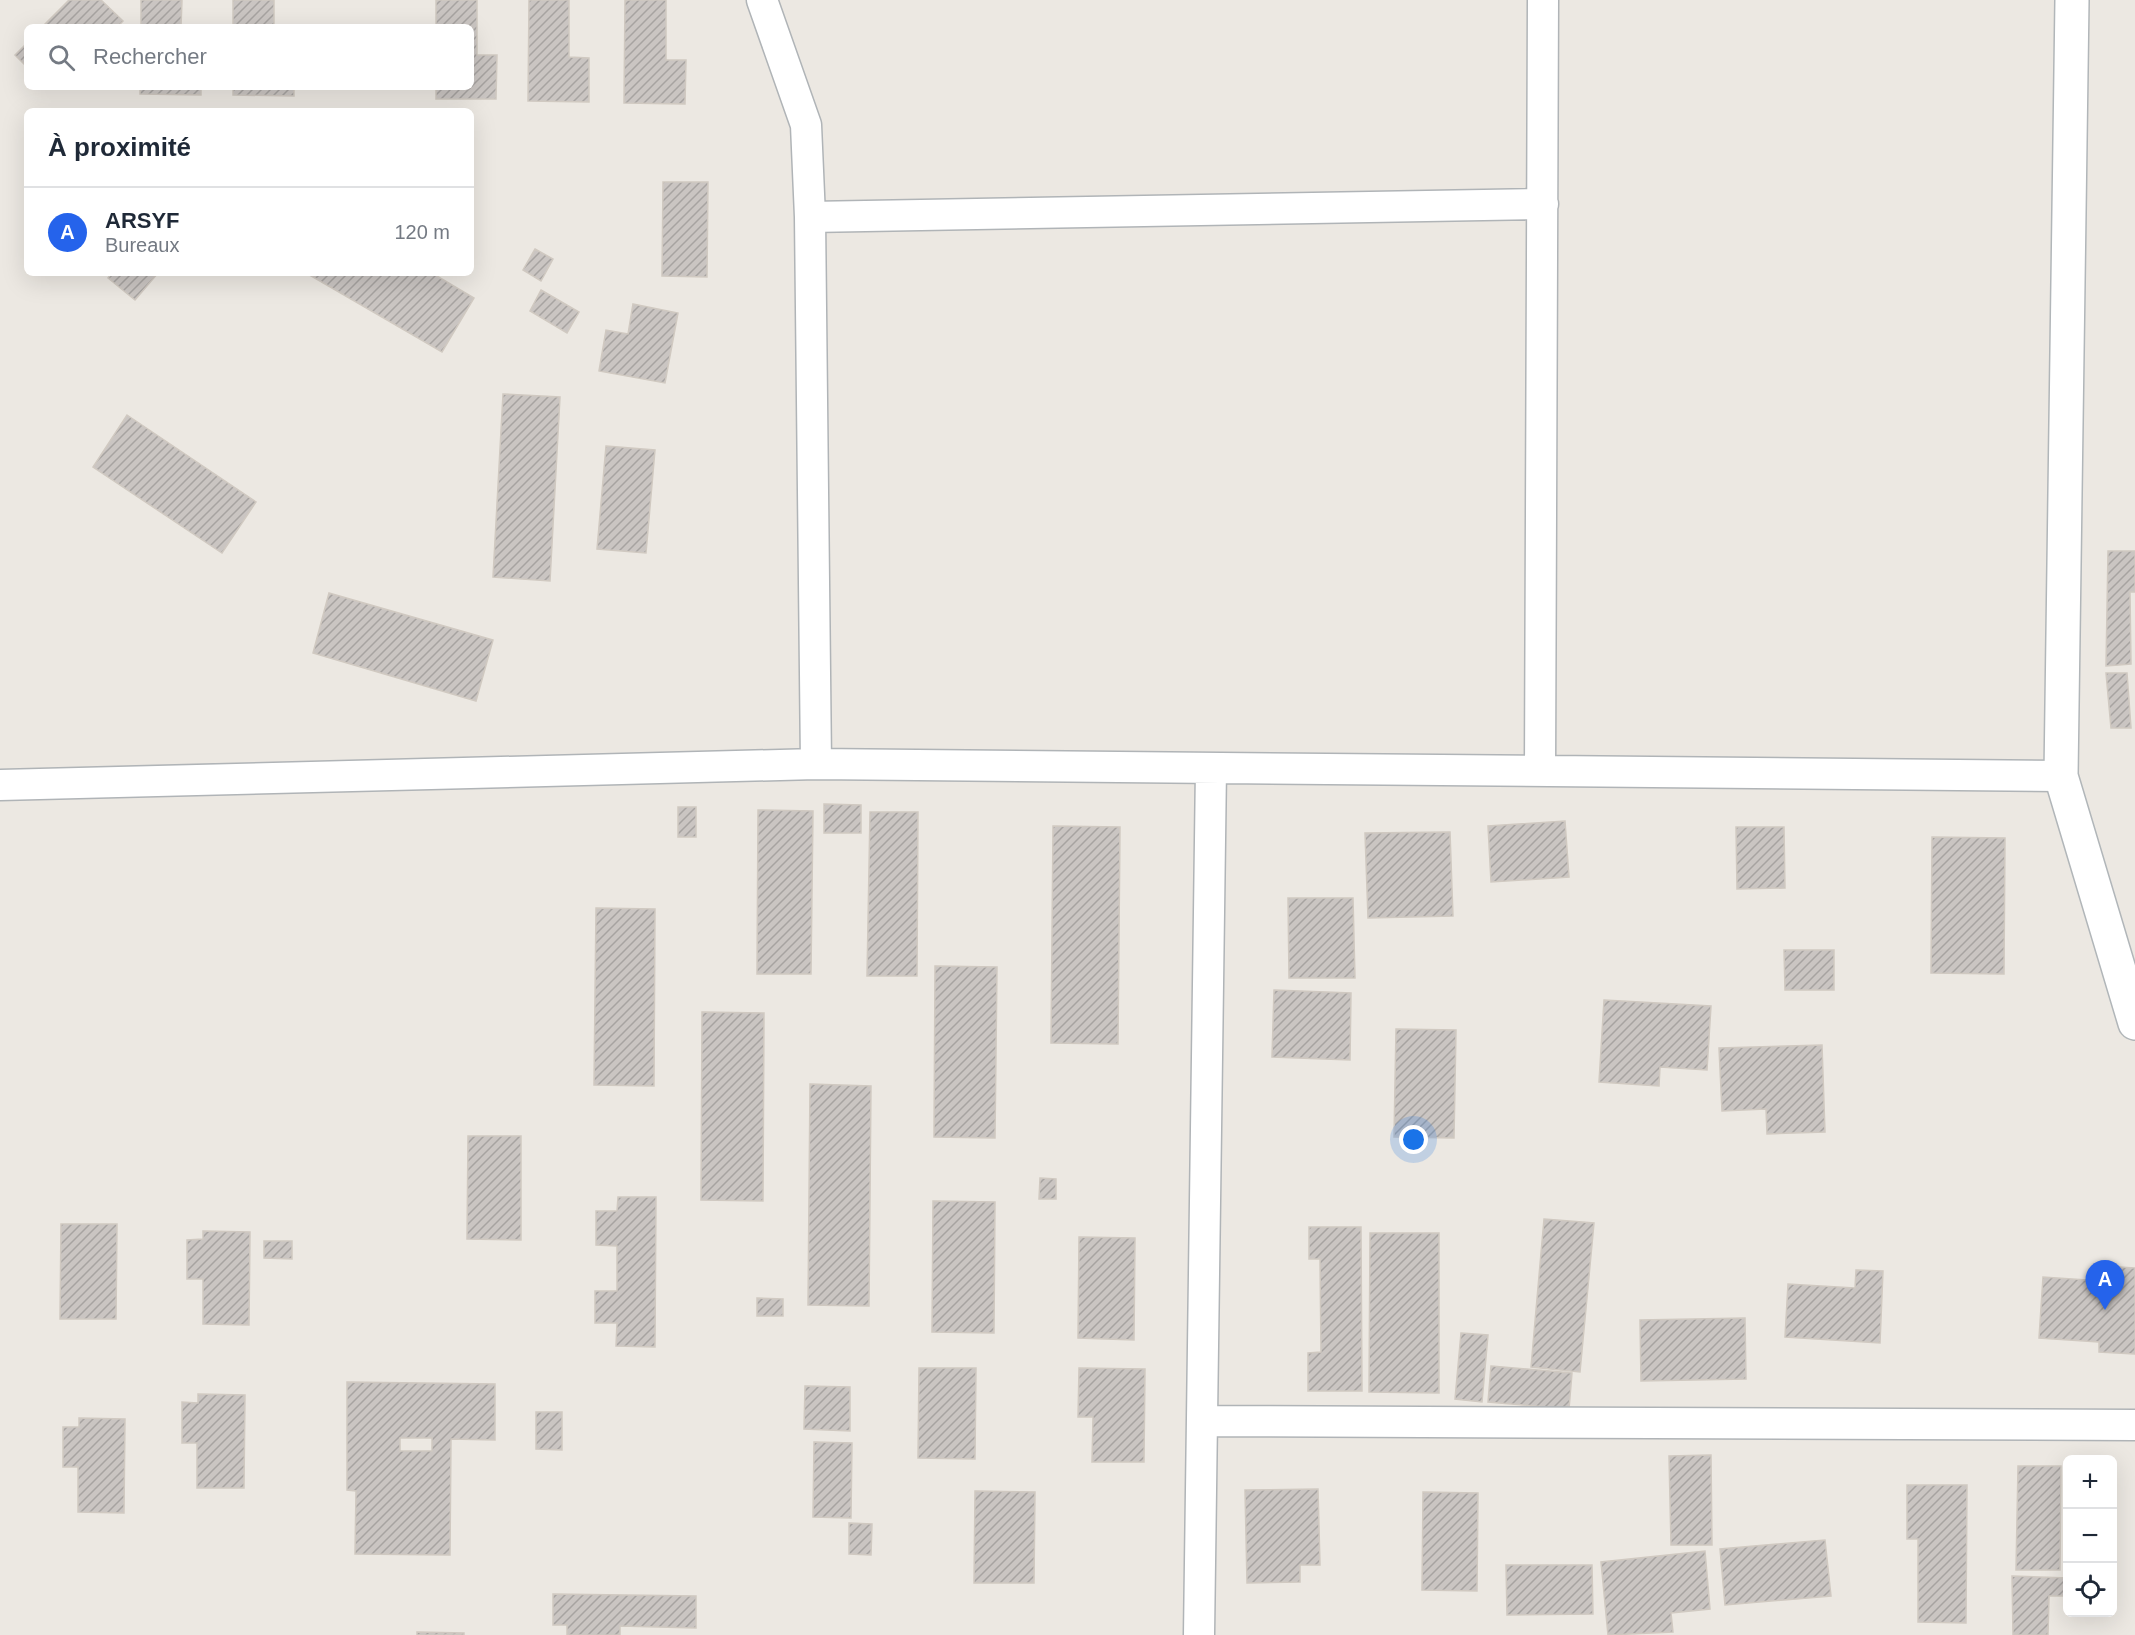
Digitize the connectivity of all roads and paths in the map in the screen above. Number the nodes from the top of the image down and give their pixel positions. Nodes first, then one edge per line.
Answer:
1 (762, 0) edge
2 (1543, 0) edge
3 (2072, 0) edge
4 (1543, 204) junction
5 (810, 217) junction
6 (816, 764) junction
7 (1211, 768) junction
8 (1540, 771) junction
9 (2061, 776) junction
10 (0, 785) edge
11 (2135, 1023) edge
12 (1202, 1421) junction
13 (2135, 1425) edge
14 (1199, 1635) edge

1 - 5 street
2 - 4 street
3 - 9 main road
4 - 5 street
4 - 8 street
5 - 6 street
6 - 7 street
6 - 10 street
7 - 8 street
7 - 12 street
8 - 9 street
9 - 11 main road
12 - 13 street
12 - 14 street

